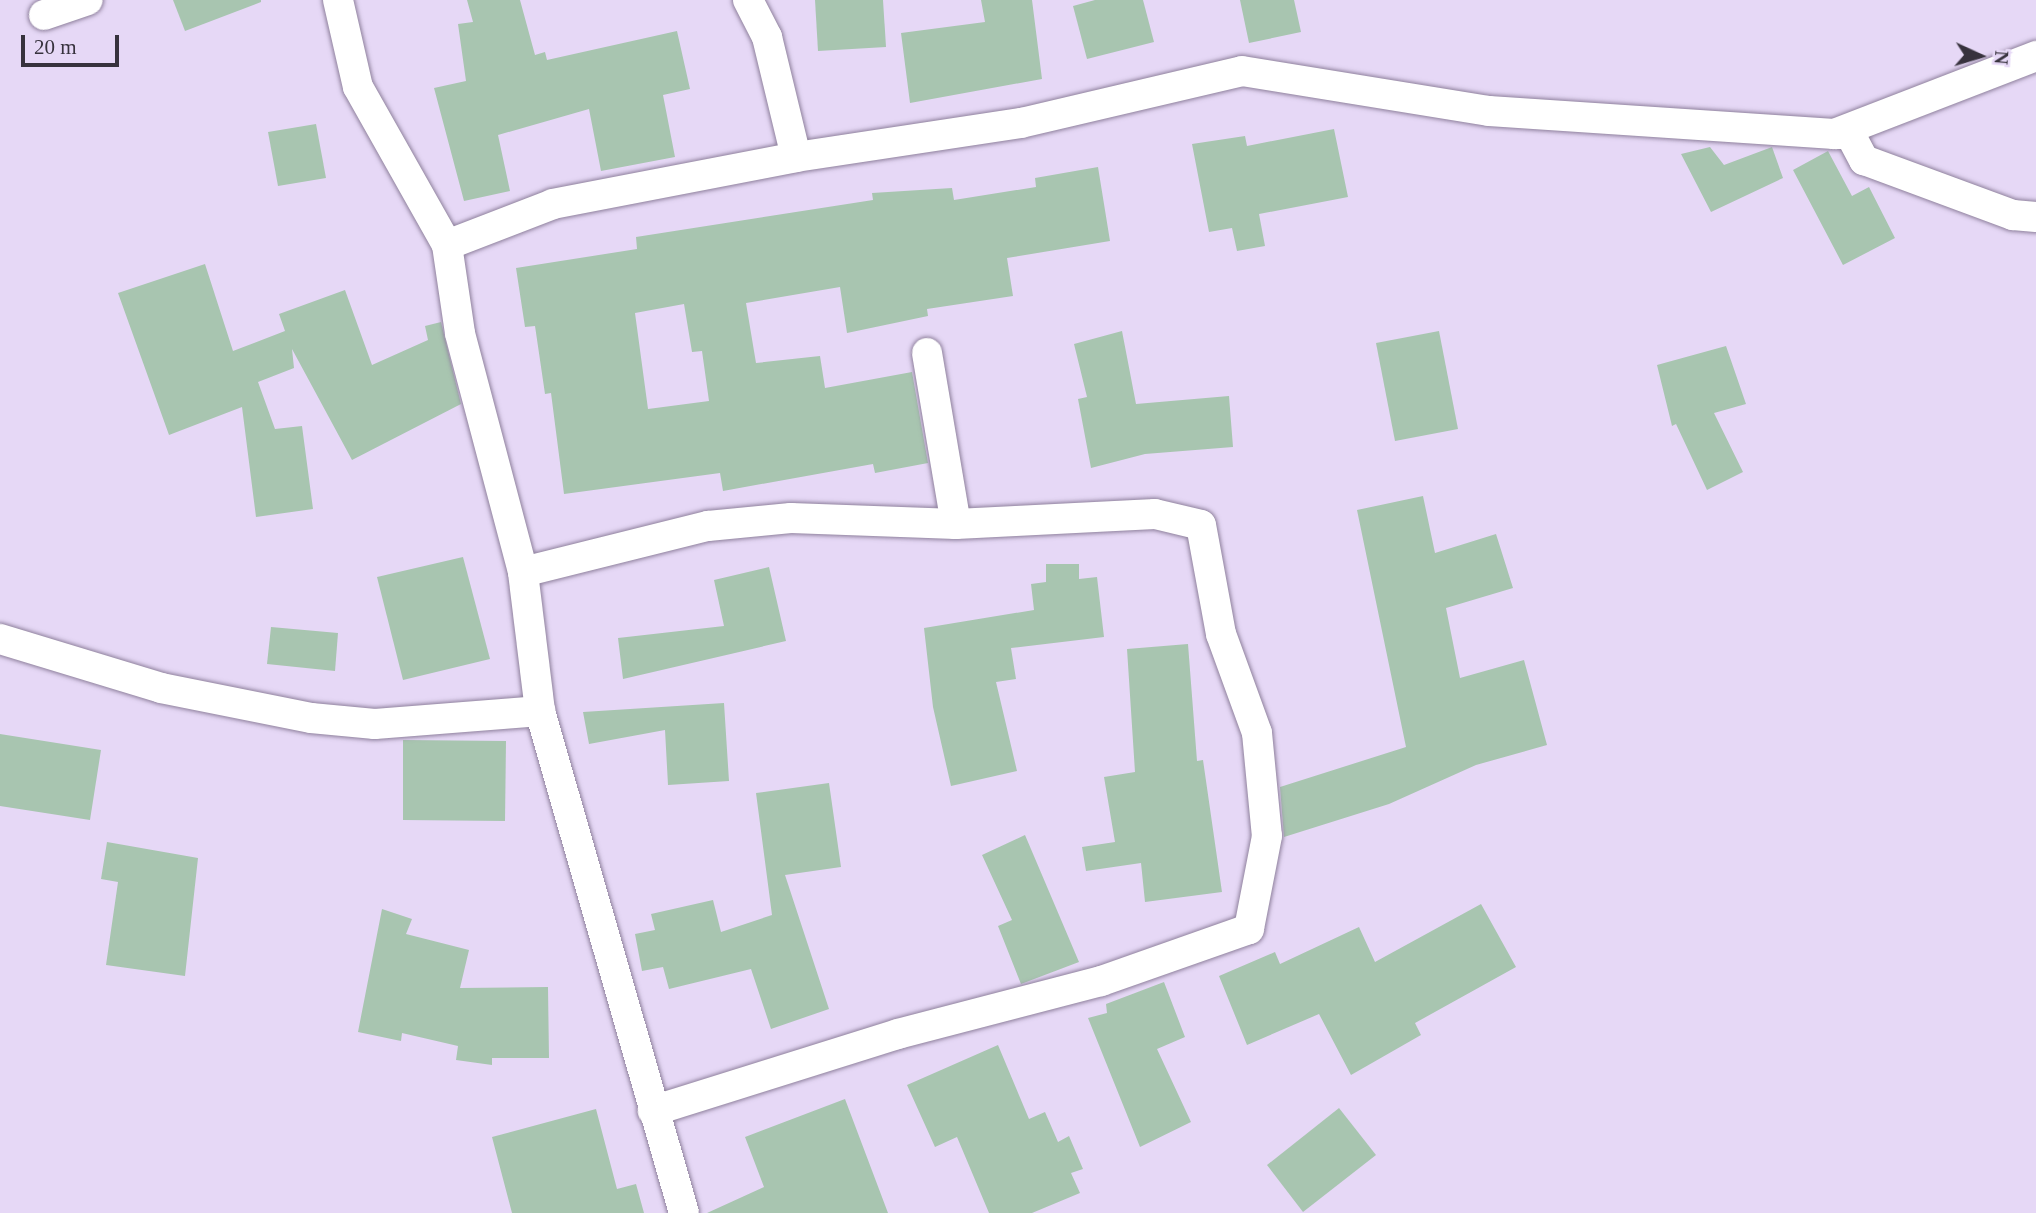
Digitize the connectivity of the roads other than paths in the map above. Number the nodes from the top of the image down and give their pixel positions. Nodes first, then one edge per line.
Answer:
1 (88, 0) edge
2 (338, 0) edge
3 (748, 0) edge
4 (44, 15) dead end
5 (2036, 55) edge
6 (1834, 134) junction
7 (796, 157) junction
8 (2036, 217) edge
9 (447, 245) junction
10 (927, 354) dead end
11 (956, 524) junction
12 (523, 572) junction
13 (0, 639) edge
14 (540, 711) junction
15 (653, 1111) junction
16 (684, 1213) edge

1 - 4 street
2 - 9 street
3 - 7 street
5 - 6 street
6 - 7 street
6 - 8 street
7 - 9 street
9 - 12 street
10 - 11 street
11 - 12 street
11 - 15 street
12 - 14 street
13 - 14 street
14 - 15 street
15 - 16 street

